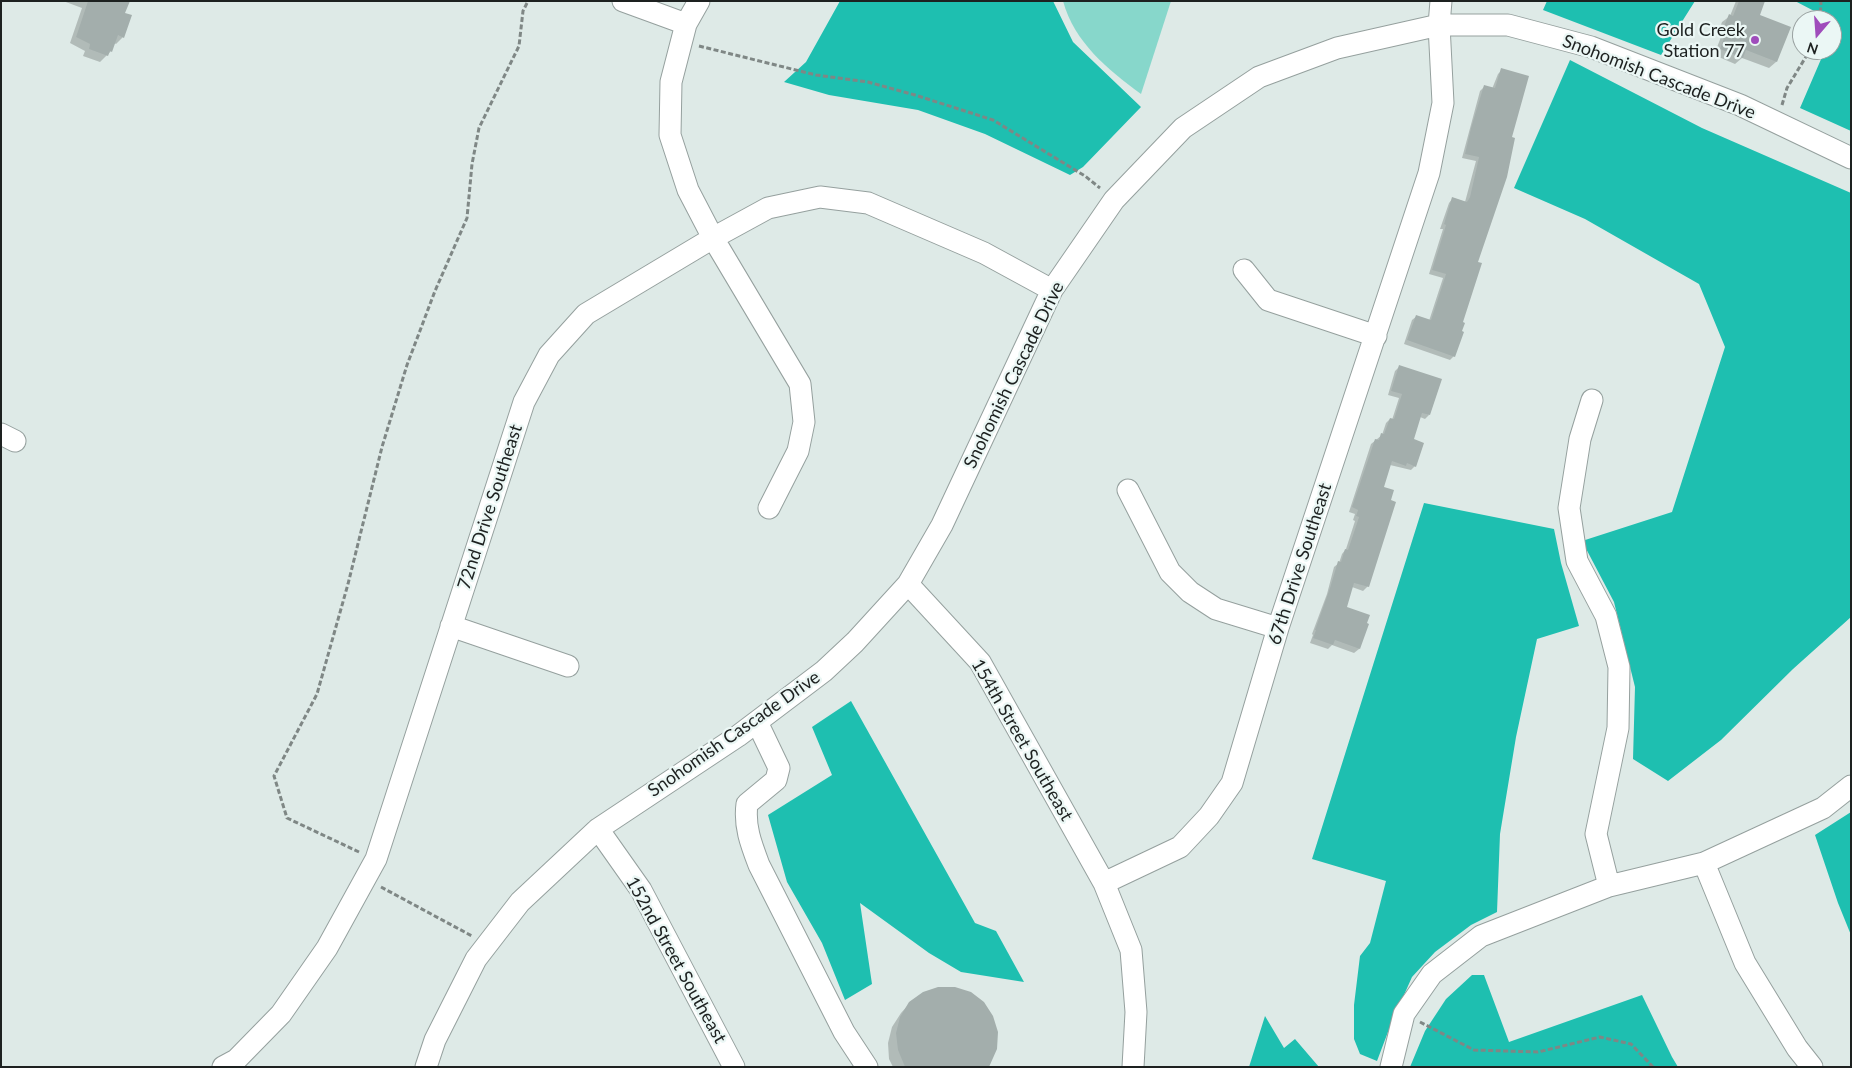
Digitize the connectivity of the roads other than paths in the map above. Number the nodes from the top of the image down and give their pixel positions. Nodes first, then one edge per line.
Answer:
1 (623, 1) edge
2 (699, 1) edge
3 (1441, 1) edge
4 (1439, 25) junction
5 (683, 33) junction
6 (1851, 158) edge
7 (712, 238) junction
8 (1244, 270) dead end
9 (1052, 290) junction
10 (1376, 336) junction
11 (1592, 400) dead end
12 (1128, 490) dead end
13 (768, 508) dead end
14 (908, 584) junction
15 (451, 626) junction
16 (1278, 628) junction
17 (568, 666) dead end
18 (757, 722) junction
19 (1851, 786) edge
20 (598, 829) junction
21 (1704, 863) junction
22 (1104, 882) junction
23 (1609, 886) junction
24 (233, 1065) edge
25 (426, 1067) edge
26 (734, 1067) edge
27 (867, 1067) edge
28 (1133, 1067) edge
29 (1391, 1067) edge
30 (1812, 1067) edge

1 - 5 street
2 - 5 street
3 - 4 street, 67th Drive Southeast
4 - 6 street, Snohomish Cascade Drive
4 - 9 street, Snohomish Cascade Drive
4 - 10 street, 67th Drive Southeast
5 - 7 street
7 - 9 street, 72nd Drive Southeast
7 - 13 street
7 - 15 street, 72nd Drive Southeast
8 - 10 street
9 - 14 street, Snohomish Cascade Drive
10 - 16 street, 67th Drive Southeast
11 - 23 street
12 - 16 street
14 - 18 street, Snohomish Cascade Drive
14 - 22 street, 154th Street Southeast
15 - 17 street
15 - 24 street, 72nd Drive Southeast
16 - 22 street, 67th Drive Southeast
18 - 20 street, Snohomish Cascade Drive
18 - 27 street
19 - 21 street
20 - 25 street, Snohomish Cascade Drive
20 - 26 street, 152nd Street Southeast
21 - 23 street
21 - 30 street
22 - 28 street
23 - 29 street

